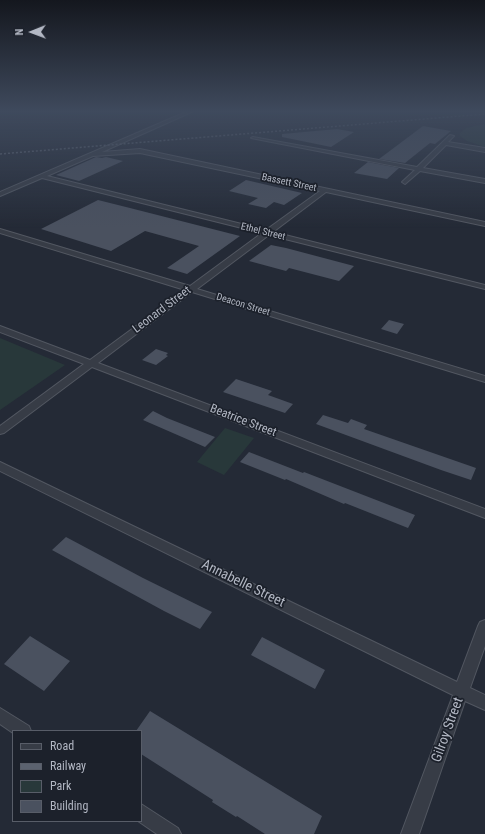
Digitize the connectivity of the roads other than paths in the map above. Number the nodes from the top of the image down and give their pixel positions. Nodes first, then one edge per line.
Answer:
1 (102, 150) edge
2 (319, 150) edge
3 (437, 150) edge
4 (93, 154) junction
5 (420, 168) junction
6 (41, 176) junction
7 (485, 181) edge
8 (405, 182) dead end
9 (325, 190) junction
10 (0, 194) edge
11 (485, 224) edge
12 (0, 231) edge
13 (267, 233) junction
14 (485, 287) edge
15 (191, 289) junction
16 (0, 329) edge
17 (90, 363) junction
18 (485, 379) edge
19 (0, 431) edge
20 (0, 466) edge
21 (485, 514) edge
22 (485, 626) edge
23 (462, 691) junction
24 (485, 703) edge
25 (0, 715) edge
26 (22, 730) edge
27 (142, 814) edge
28 (172, 834) edge
29 (410, 834) edge

1 - 4 street
2 - 5 street
3 - 5 street
4 - 6 street
4 - 9 street, Bassett Street
5 - 7 street
5 - 8 street
6 - 10 street
6 - 13 street, Ethel Street
9 - 11 street, Bassett Street
9 - 13 street, Leonard Street
12 - 15 street, Deacon Street
13 - 14 street, Ethel Street
13 - 15 street, Leonard Street
15 - 17 street, Leonard Street
15 - 18 street, Deacon Street
16 - 17 street, Beatrice Street
17 - 19 street, Leonard Street
17 - 21 street, Beatrice Street
20 - 23 street, Annabelle Street
22 - 23 street, Gilroy Street
23 - 24 street, Annabelle Street
23 - 29 street, Gilroy Street
25 - 26 street
27 - 28 street

